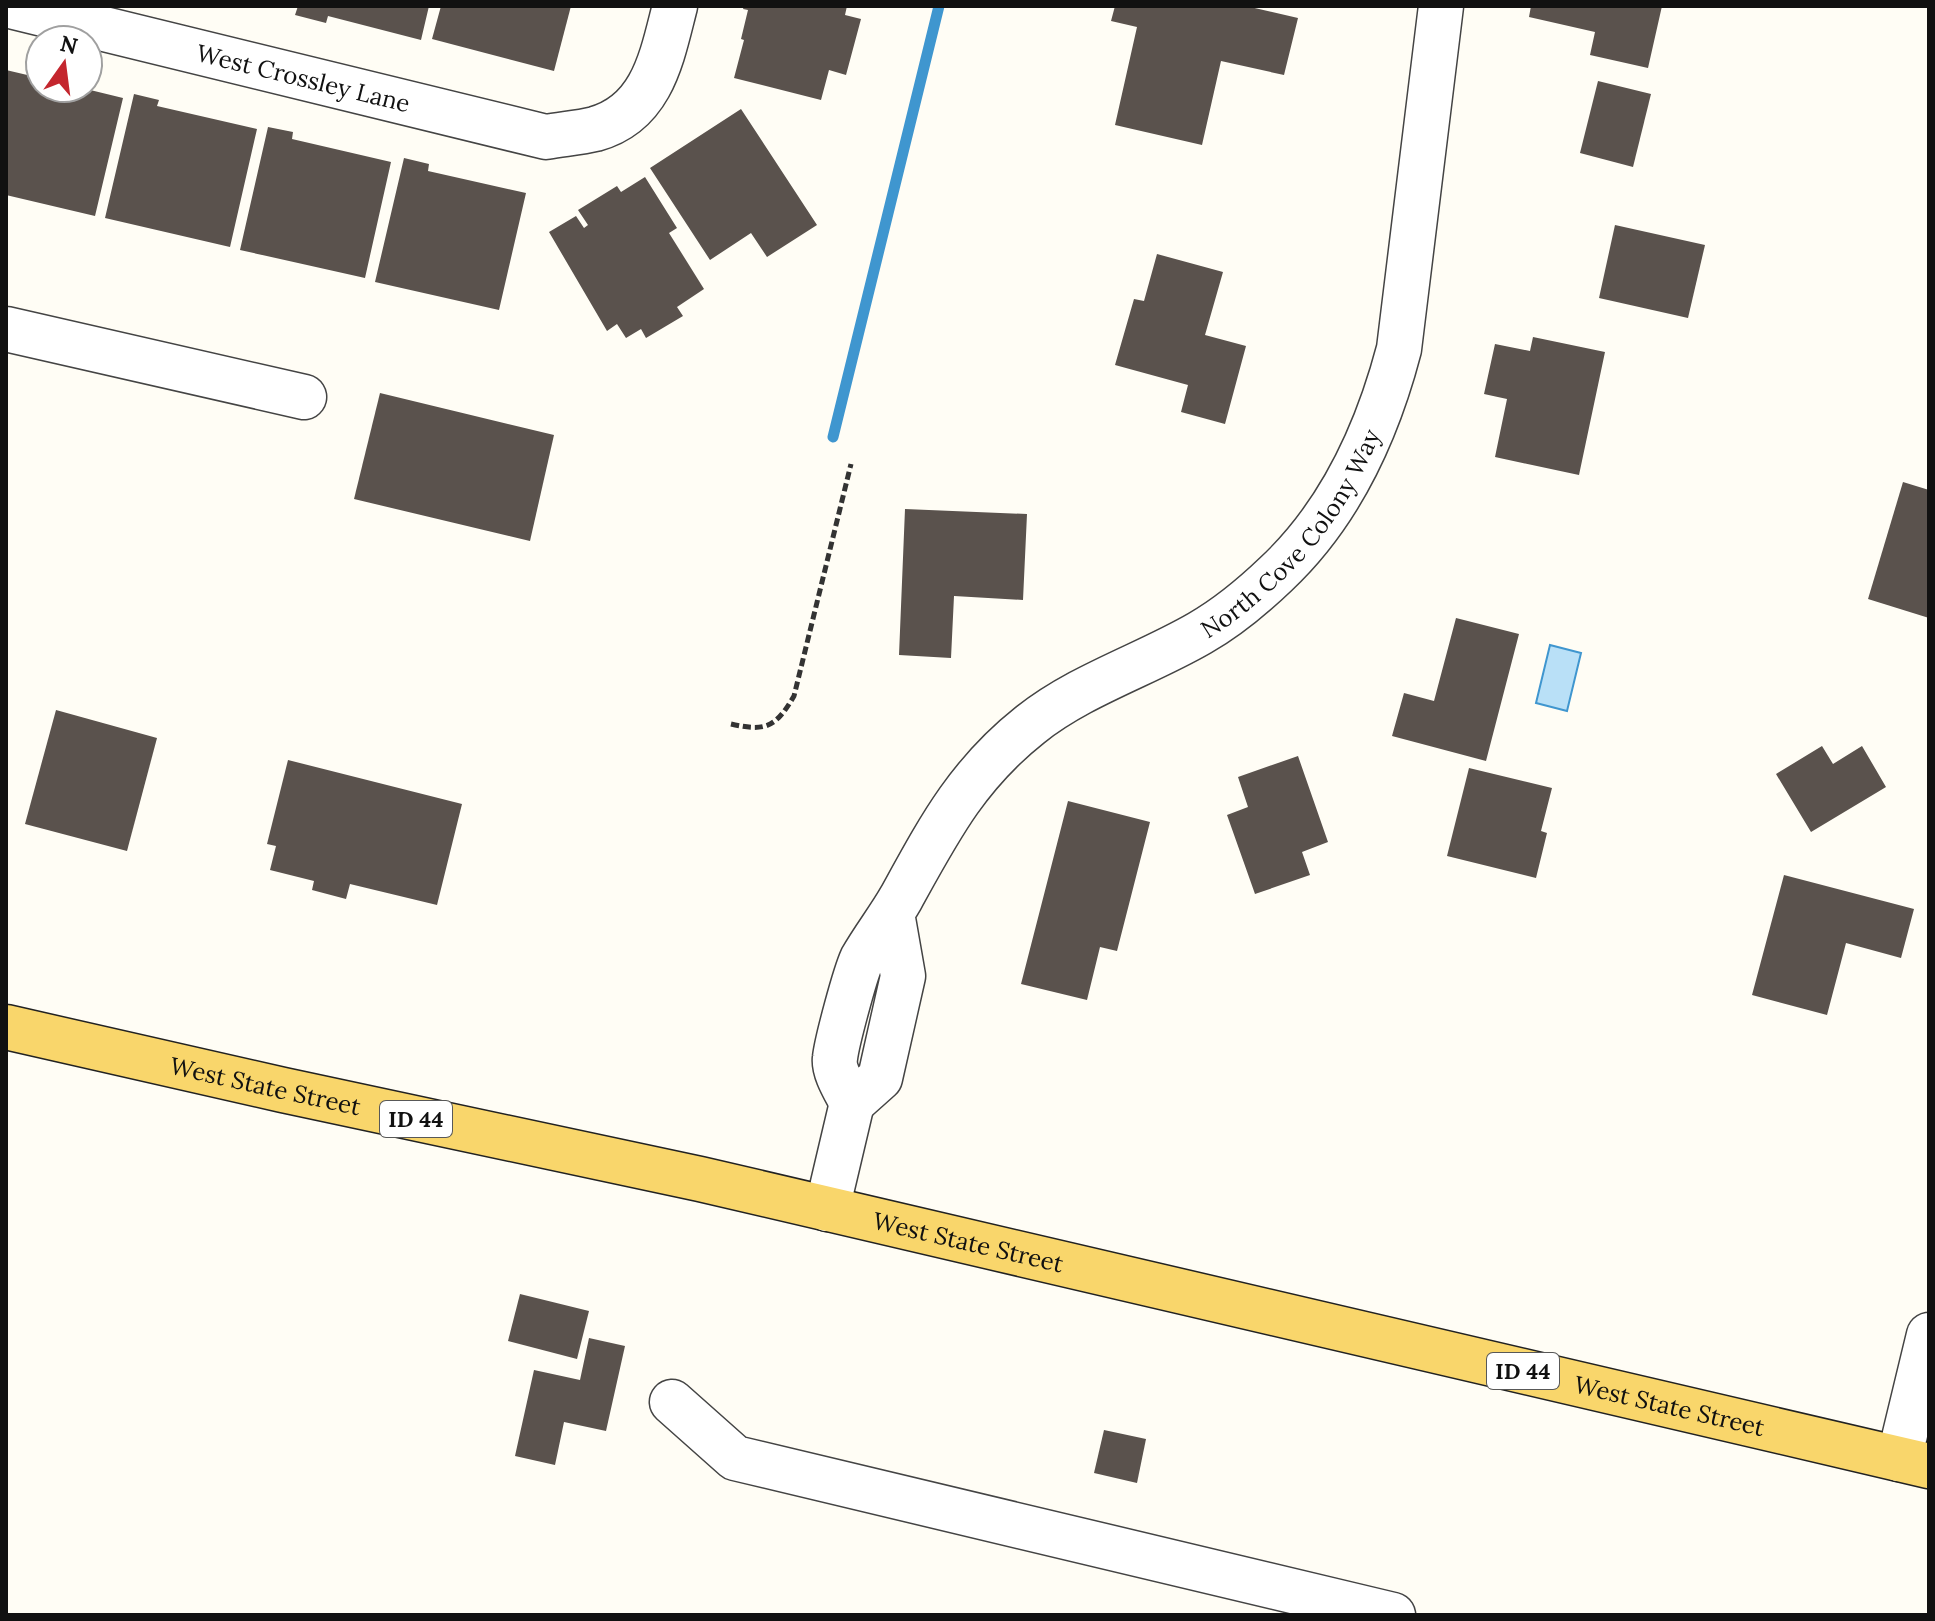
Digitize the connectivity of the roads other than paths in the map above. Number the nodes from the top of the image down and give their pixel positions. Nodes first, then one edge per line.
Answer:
1 (10, 6) edge
2 (675, 6) edge
3 (1441, 6) edge
4 (6, 329) edge
5 (304, 397) dead end
6 (6, 1027) edge
7 (827, 1209) junction
8 (1929, 1335) edge
9 (672, 1402) dead end
10 (1914, 1463) edge
11 (1393, 1615) edge

1 - 2 street, West Crossley Lane
3 - 7 street, North Cove Colony Way
4 - 5 street
6 - 7 main road, West State Street / ID 44
7 - 10 main road, West State Street / ID 44
8 - 10 street
9 - 11 street

